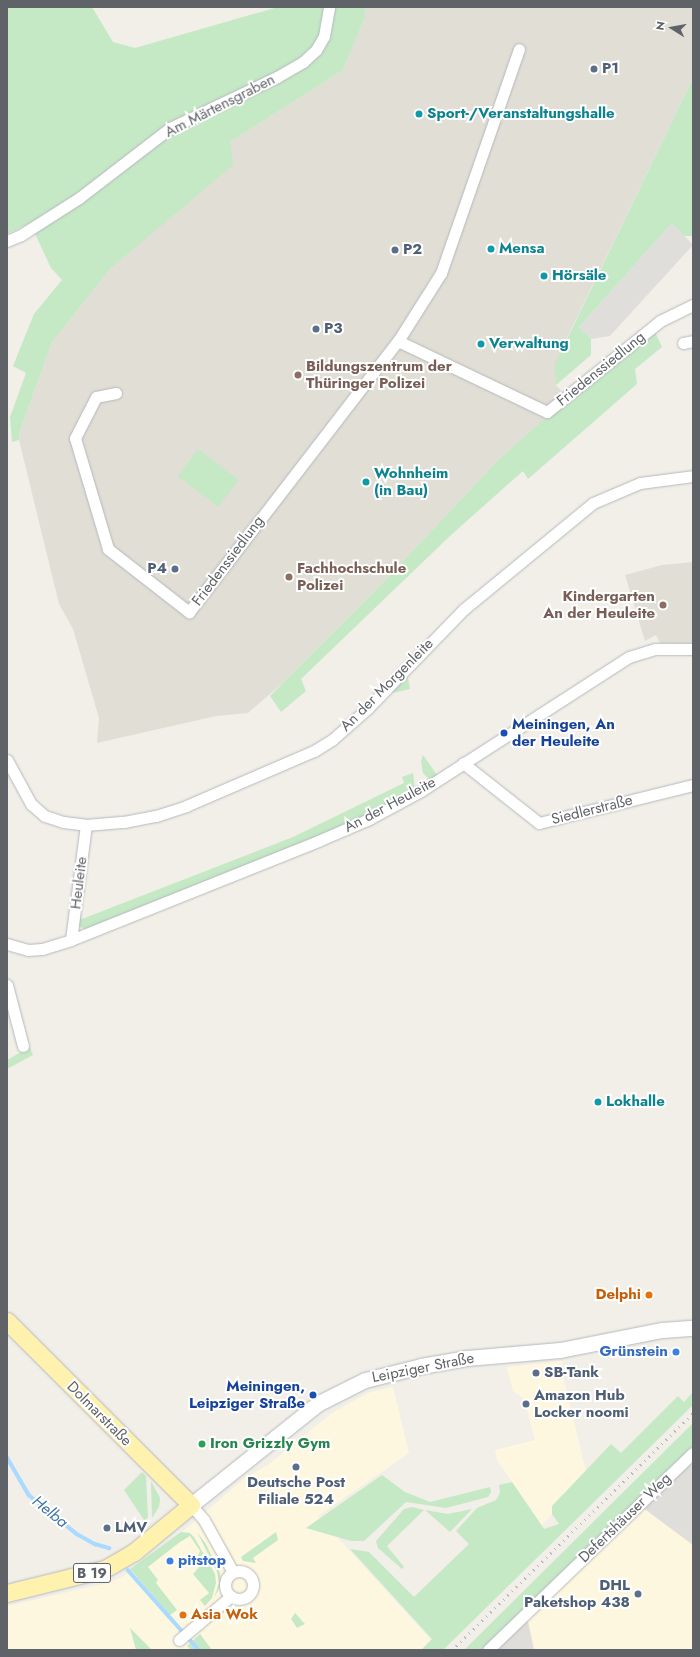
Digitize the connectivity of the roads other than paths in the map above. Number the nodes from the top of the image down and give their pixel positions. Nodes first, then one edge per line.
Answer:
1 (329, 7) edge
2 (519, 49) dead end
3 (7, 241) edge
4 (693, 305) edge
5 (398, 341) junction
6 (116, 393) dead end
7 (693, 476) edge
8 (693, 649) edge
9 (7, 760) edge
10 (463, 763) junction
11 (693, 785) edge
12 (86, 825) junction
13 (71, 940) junction
14 (7, 944) edge
15 (7, 985) edge
16 (23, 1046) dead end
17 (7, 1321) edge
18 (693, 1328) edge
19 (693, 1453) edge
20 (191, 1505) junction
21 (233, 1572) junction
22 (7, 1593) edge
23 (230, 1596) junction
24 (179, 1640) dead end
25 (488, 1650) edge

1 - 3 street, Am Märtensgraben
2 - 5 street, Friedenssiedlung
4 - 5 street, Friedenssiedlung
5 - 6 street, Friedenssiedlung
7 - 12 street, An der Morgenleite
8 - 10 street, An der Heuleite
9 - 12 street, An der Morgenleite
10 - 11 street, Siedlerstraße
10 - 13 street, An der Heuleite
12 - 13 street, Heuleite
13 - 14 street, An der Heuleite
15 - 16 street
17 - 20 main road, Dolmarstraße
18 - 20 main road, Leipziger Straße
19 - 25 street, Defertshäuser Weg
20 - 21 street
20 - 22 main road, Leipziger Straße / B 19
21 - 23 street
21 - 23 street
23 - 24 street

